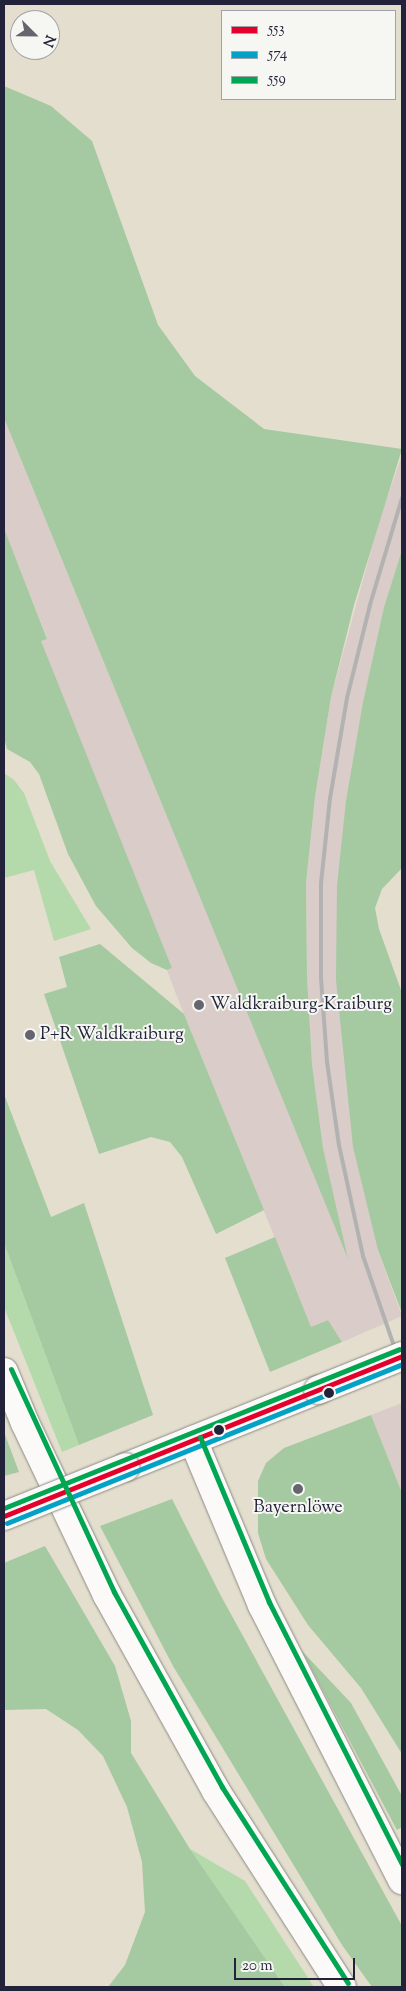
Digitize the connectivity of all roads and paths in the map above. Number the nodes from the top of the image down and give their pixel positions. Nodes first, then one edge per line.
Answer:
1 (402, 1356) edge
2 (4, 1372) edge
3 (193, 1440) junction
4 (4, 1516) edge
5 (402, 1880) edge
6 (342, 1987) edge

1 - 3 street, bridge
2 - 6 street
3 - 4 street, bridge
3 - 5 street

